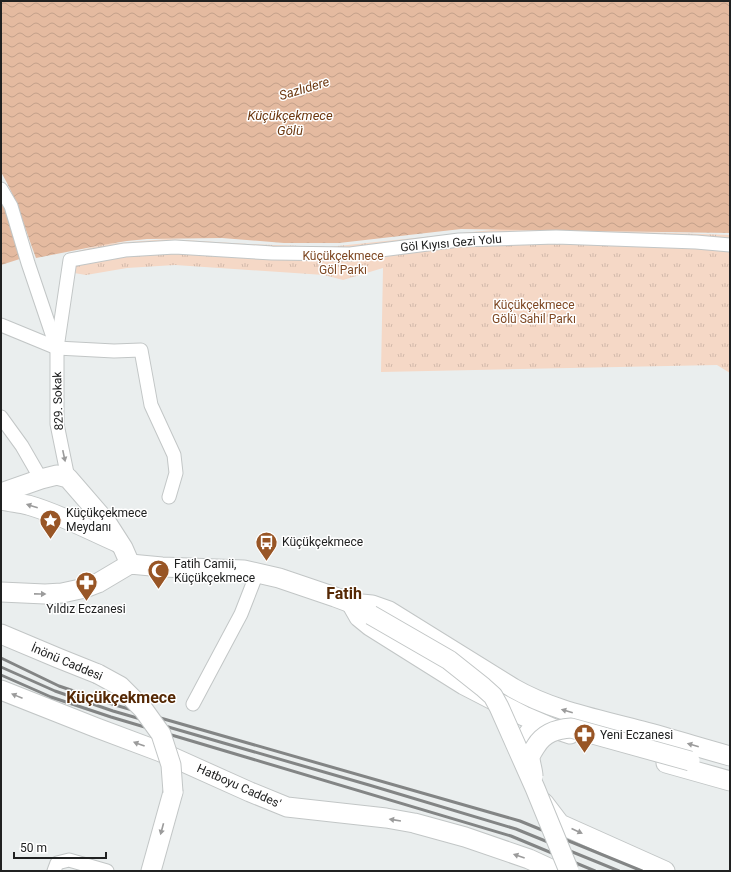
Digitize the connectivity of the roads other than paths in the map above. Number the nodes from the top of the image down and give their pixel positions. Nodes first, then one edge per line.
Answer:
1 (1, 189) edge
2 (730, 245) edge
3 (1, 325) edge
4 (57, 348) junction
5 (1, 417) edge
6 (68, 478) junction
7 (41, 479) junction
8 (1, 493) edge
9 (169, 497) dead end
10 (1, 500) edge
11 (119, 543) junction
12 (130, 564) junction
13 (257, 573) junction
14 (1, 592) edge
15 (351, 603) junction
16 (1, 634) edge
17 (1, 690) edge
18 (193, 704) dead end
19 (503, 705) junction
20 (544, 725) junction
21 (730, 756) edge
22 (524, 757) junction
23 (730, 772) edge
24 (730, 781) edge
25 (535, 788) junction
26 (153, 869) edge
27 (54, 871) edge
28 (107, 871) edge
29 (555, 871) edge
30 (569, 871) edge
31 (665, 871) edge

1 - 4 street
2 - 4 street, Göl Kıyısı Gezi Yolu
3 - 4 street
4 -> 6 street, 829. Sokak
4 - 9 street
5 - 7 street
6 - 7 street
6 - 11 street
7 - 8 street
11 -> 10 street
11 - 12 street
12 - 13 street
14 -> 12 street
13 - 15 street
13 - 18 street
15 - 19 street
21 -> 15 street
15 - 25 street, bridge
16 -> 26 street, İnönü Caddesi, bridge
29 -> 17 street, Hatboyu Caddes'
19 - 20 street
19 - 22 street
20 - 22 street
20 - 24 street
22 -> 31 street
23 - 25 street, bridge
25 - 30 street, bridge
27 - 28 street

